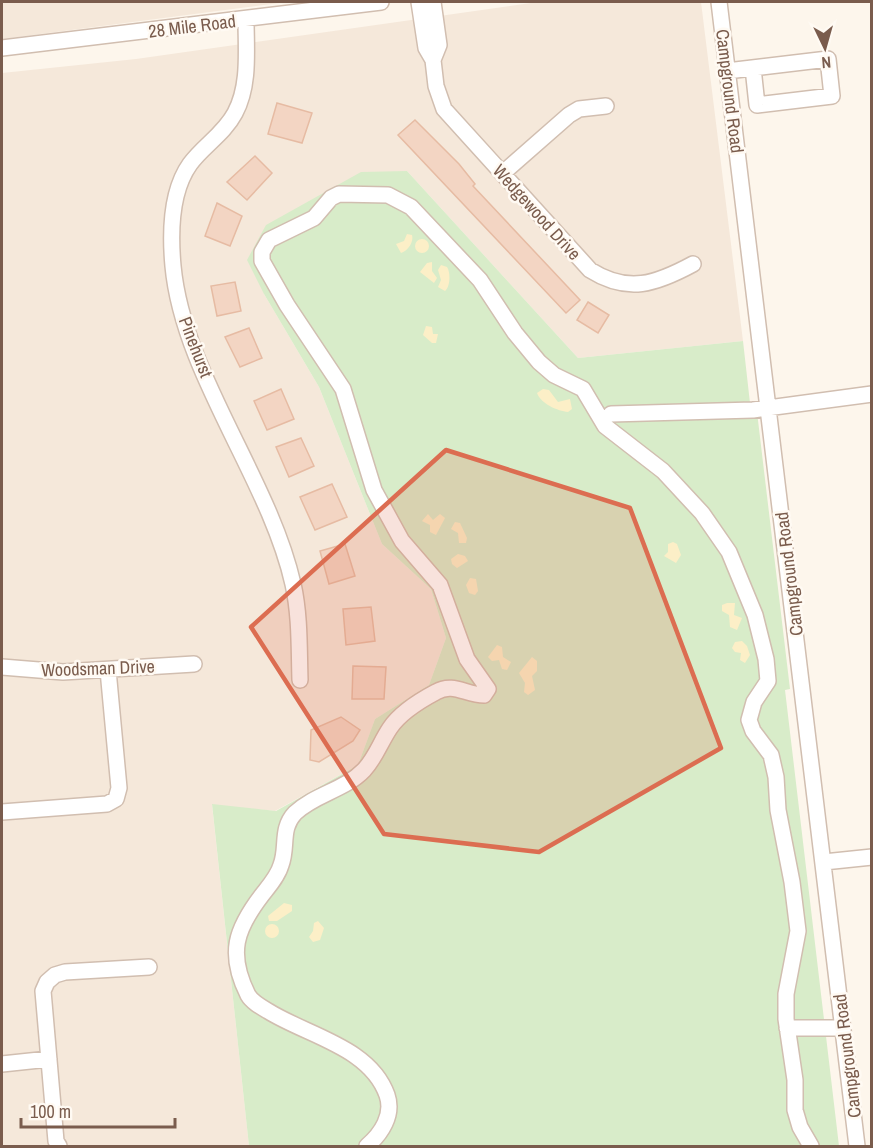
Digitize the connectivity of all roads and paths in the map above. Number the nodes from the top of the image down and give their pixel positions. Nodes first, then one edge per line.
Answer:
1 (381, 2) edge
2 (419, 2) edge
3 (433, 2) edge
4 (719, 2) edge
5 (342, 4) edge
6 (246, 19) junction
7 (2, 48) edge
8 (434, 60) junction
9 (753, 68) junction
10 (727, 70) junction
11 (606, 106) dead end
12 (503, 173) junction
13 (693, 264) dead end
14 (872, 393) edge
15 (769, 407) junction
16 (611, 414) dead end
17 (194, 664) dead end
18 (2, 667) edge
19 (108, 670) junction
20 (300, 680) dead end
21 (2, 812) edge
22 (872, 857) edge
23 (824, 862) junction
24 (149, 967) dead end
25 (787, 1028) junction
26 (843, 1028) junction
27 (49, 1059) junction
28 (2, 1064) edge
29 (59, 1146) edge
30 (367, 1146) edge
31 (811, 1146) edge
32 (857, 1146) edge

1 - 5 street, 28 Mile Road
2 - 8 street, Wedgewood Drive
3 - 8 street, Wedgewood Drive
4 - 10 street, Campground Road
5 - 6 street, 28 Mile Road
6 - 7 street, 28 Mile Road
6 - 20 street, Pinehurst
8 - 12 street, Wedgewood Drive
9 - 9 street
9 - 10 street
10 - 15 street, Campground Road
11 - 12 street
12 - 13 street, Wedgewood Drive
14 - 15 street
15 - 16 street
15 - 23 street, Campground Road
17 - 19 street, Woodsman Drive
18 - 19 street, Woodsman Drive
19 - 21 street
22 - 23 street
23 - 26 street, Campground Road
24 - 27 street
25 - 26 street
25 - 30 street
25 - 31 street
26 - 32 street, Campground Road
27 - 28 street
27 - 29 street

